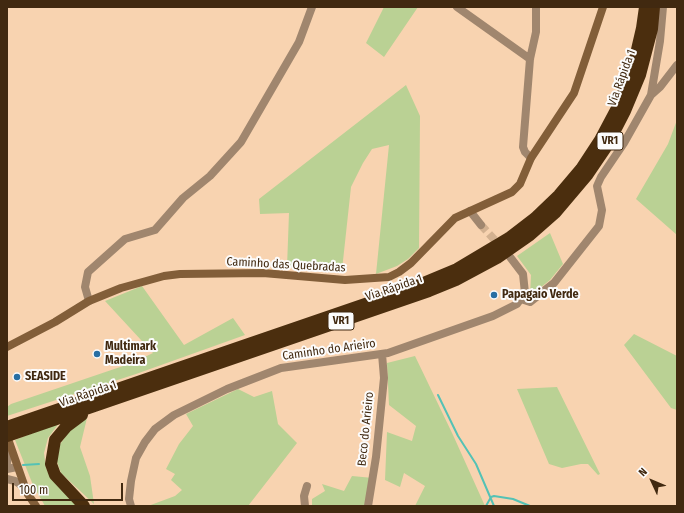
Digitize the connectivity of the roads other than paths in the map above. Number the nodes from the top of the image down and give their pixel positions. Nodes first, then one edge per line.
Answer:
1 (312, 7) edge
2 (457, 7) edge
3 (536, 7) edge
4 (602, 7) edge
5 (645, 7) edge
6 (654, 7) edge
7 (663, 7) edge
8 (530, 59) junction
9 (677, 65) edge
10 (651, 95) junction
11 (531, 158) junction
12 (470, 211) junction
13 (481, 225) tunnel mouth
14 (512, 247) junction
15 (494, 254) junction
16 (89, 301) junction
17 (519, 301) junction
18 (7, 347) edge
19 (382, 354) junction
20 (99, 405) junction
21 (7, 427) edge
22 (21, 427) junction
23 (8, 440) edge
24 (7, 463) edge
25 (7, 469) edge
26 (18, 469) junction
27 (7, 478) edge
28 (307, 486) dead end
29 (24, 487) junction
30 (36, 506) edge
31 (84, 506) edge
32 (131, 506) edge
33 (305, 506) edge
34 (368, 506) edge

1 - 16 street
2 - 8 street
3 - 8 street
4 - 11 street, Caminho das Quebradas
5 - 14 highway, Via Rápida 1 / VR1
6 - 14 highway, Via Rápida 1 / VR1
7 - 10 street
8 - 11 street
9 - 10 street
10 - 17 street, Caminho do Arieiro
11 - 12 street, Caminho das Quebradas
12 - 13 street
12 - 16 street, Caminho das Quebradas
14 - 15 highway, Via Rápida 1 / VR1
14 - 17 street
15 - 20 highway, Via Rápida 1 / VR1
15 - 22 highway, Via Rápida 1 / VR1
16 - 18 street, Caminho das Quebradas
17 - 19 street, Caminho do Arieiro
19 - 32 street, Caminho do Arieiro
19 - 34 street, Beco do Arieiro
20 - 22 highway, Via Rápida 1 / VR1
20 - 31 highway
21 - 22 highway, Via Rápida 1 / VR1
22 - 23 highway, Via Rápida 1 / VR1
23 - 24 street
23 - 26 street
25 - 26 street
26 - 27 street
26 - 29 street
27 - 29 street
28 - 33 street
29 - 30 street

